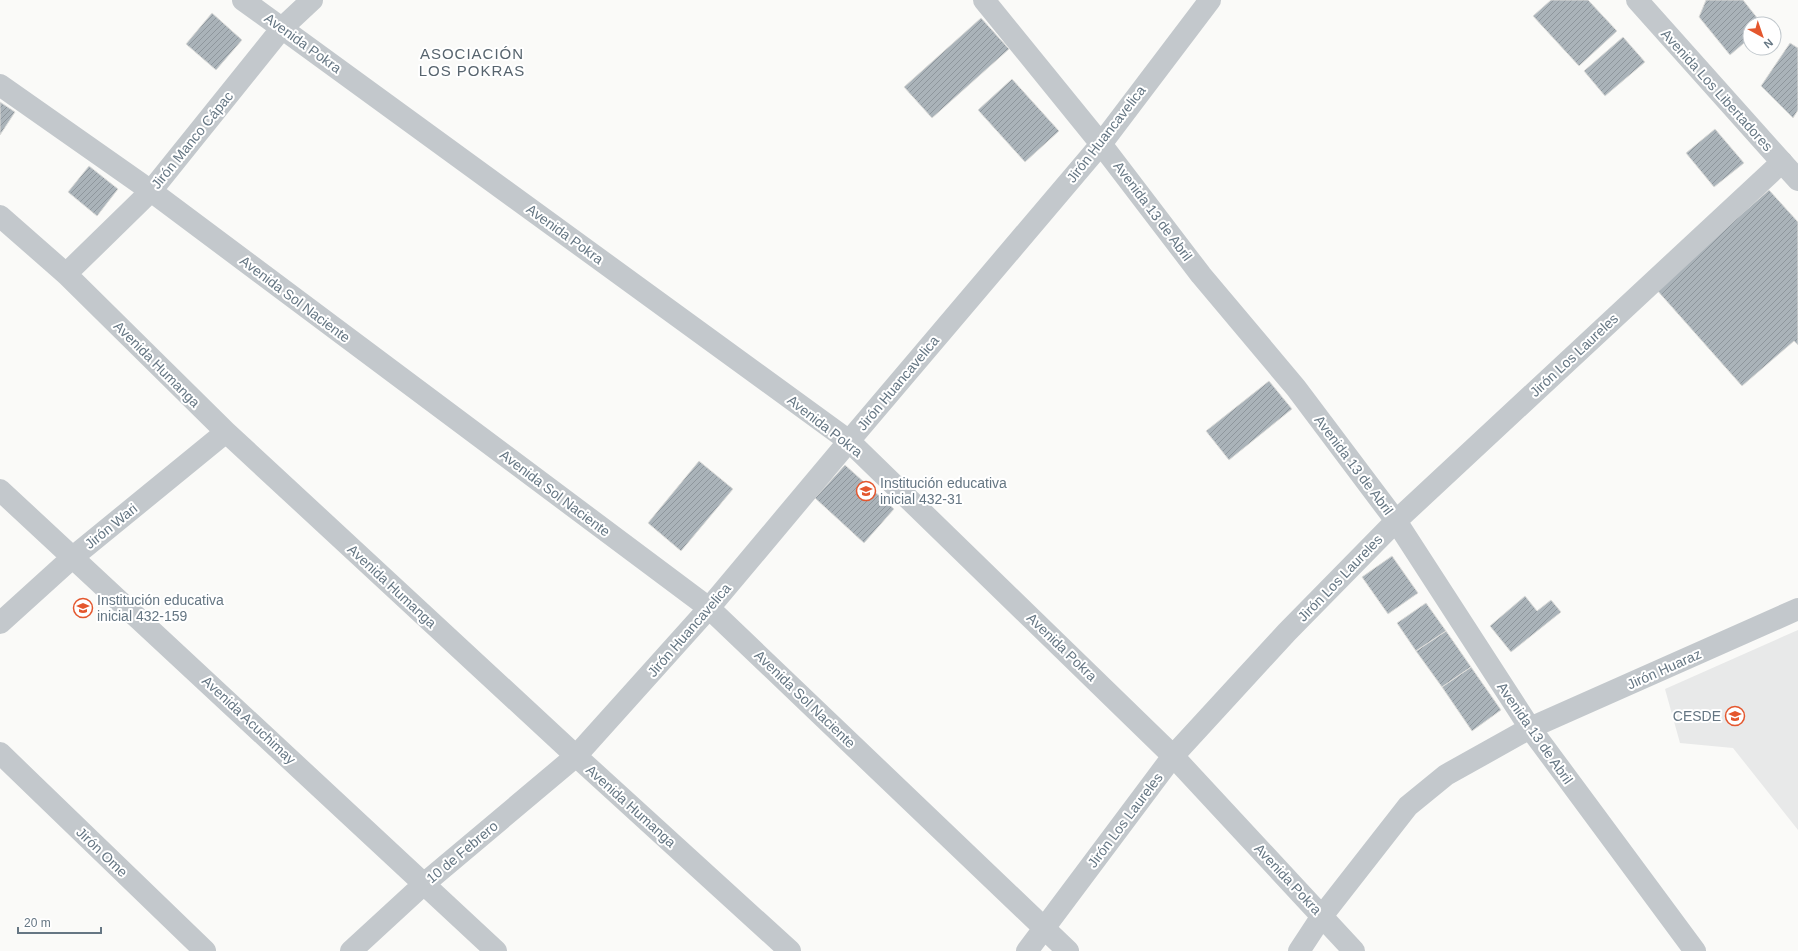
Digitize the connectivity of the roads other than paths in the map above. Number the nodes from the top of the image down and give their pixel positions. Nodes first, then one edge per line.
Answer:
1 (243, 0) edge
2 (312, 0) edge
3 (984, 0) edge
4 (1210, 0) edge
5 (1637, 0) edge
6 (282, 28) junction
7 (0, 85) edge
8 (1101, 144) junction
9 (1782, 162) junction
10 (1798, 180) edge
11 (151, 191) junction
12 (0, 216) edge
13 (66, 274) junction
14 (226, 432) junction
15 (849, 441) junction
16 (0, 490) edge
17 (1396, 521) junction
18 (72, 557) junction
19 (710, 608) junction
20 (1798, 609) edge
21 (0, 623) edge
22 (1530, 728) junction
23 (0, 753) edge
24 (576, 756) junction
25 (1173, 756) junction
26 (425, 883) junction
27 (1322, 916) junction
28 (1045, 927) junction
29 (205, 951) edge
30 (351, 951) edge
31 (496, 951) edge
32 (790, 951) edge
33 (1027, 951) edge
34 (1068, 951) edge
35 (1299, 951) edge
36 (1354, 951) edge
37 (1694, 951) edge

1 - 6 street, Avenida Pokra
2 - 6 street, Jirón Manco Cápac
3 - 8 street, Avenida 13 de Abril
4 - 8 street, Jirón Huancavelica
5 - 9 street, Avenida Los Libertadores
6 - 11 street, Jirón Manco Cápac
6 - 15 street, Avenida Pokra
7 - 11 street, Avenida Sol Naciente
8 - 15 street, Jirón Huancavelica
8 - 17 street, Avenida 13 de Abril
9 - 10 street, Avenida Los Libertadores
9 - 17 street, Jirón Los Laureles
11 - 13 street, Jirón Manco Cápac
11 - 19 street, Avenida Sol Naciente
12 - 13 street, Avenida Humanga
13 - 14 street, Avenida Humanga
14 - 18 street, Jirón Wari
14 - 24 street, Avenida Humanga
15 - 19 street, Jirón Huancavelica
15 - 25 street, Avenida Pokra
16 - 18 street, Avenida Acuchimay
17 - 22 street, Avenida 13 de Abril
17 - 25 street, Jirón Los Laureles
18 - 21 street, Jirón Wari
18 - 26 street, Avenida Acuchimay
19 - 24 street, Jirón Huancavelica
19 - 28 street, Avenida Sol Naciente
20 - 22 street, Jirón Huaraz
22 - 27 street, Jirón Huaraz
22 - 37 street, Avenida 13 de Abril
23 - 29 street, Jirón Ome
24 - 26 street, 10 de Febrero
24 - 32 street, Avenida Humanga
25 - 27 street, Avenida Pokra
25 - 28 street, Jirón Los Laureles
26 - 30 street, 10 de Febrero
26 - 31 street, Avenida Acuchimay
27 - 35 street, Jirón Huaraz
27 - 36 street, Avenida Pokra
28 - 33 street, Jirón Los Laureles
28 - 34 street, Avenida Sol Naciente

